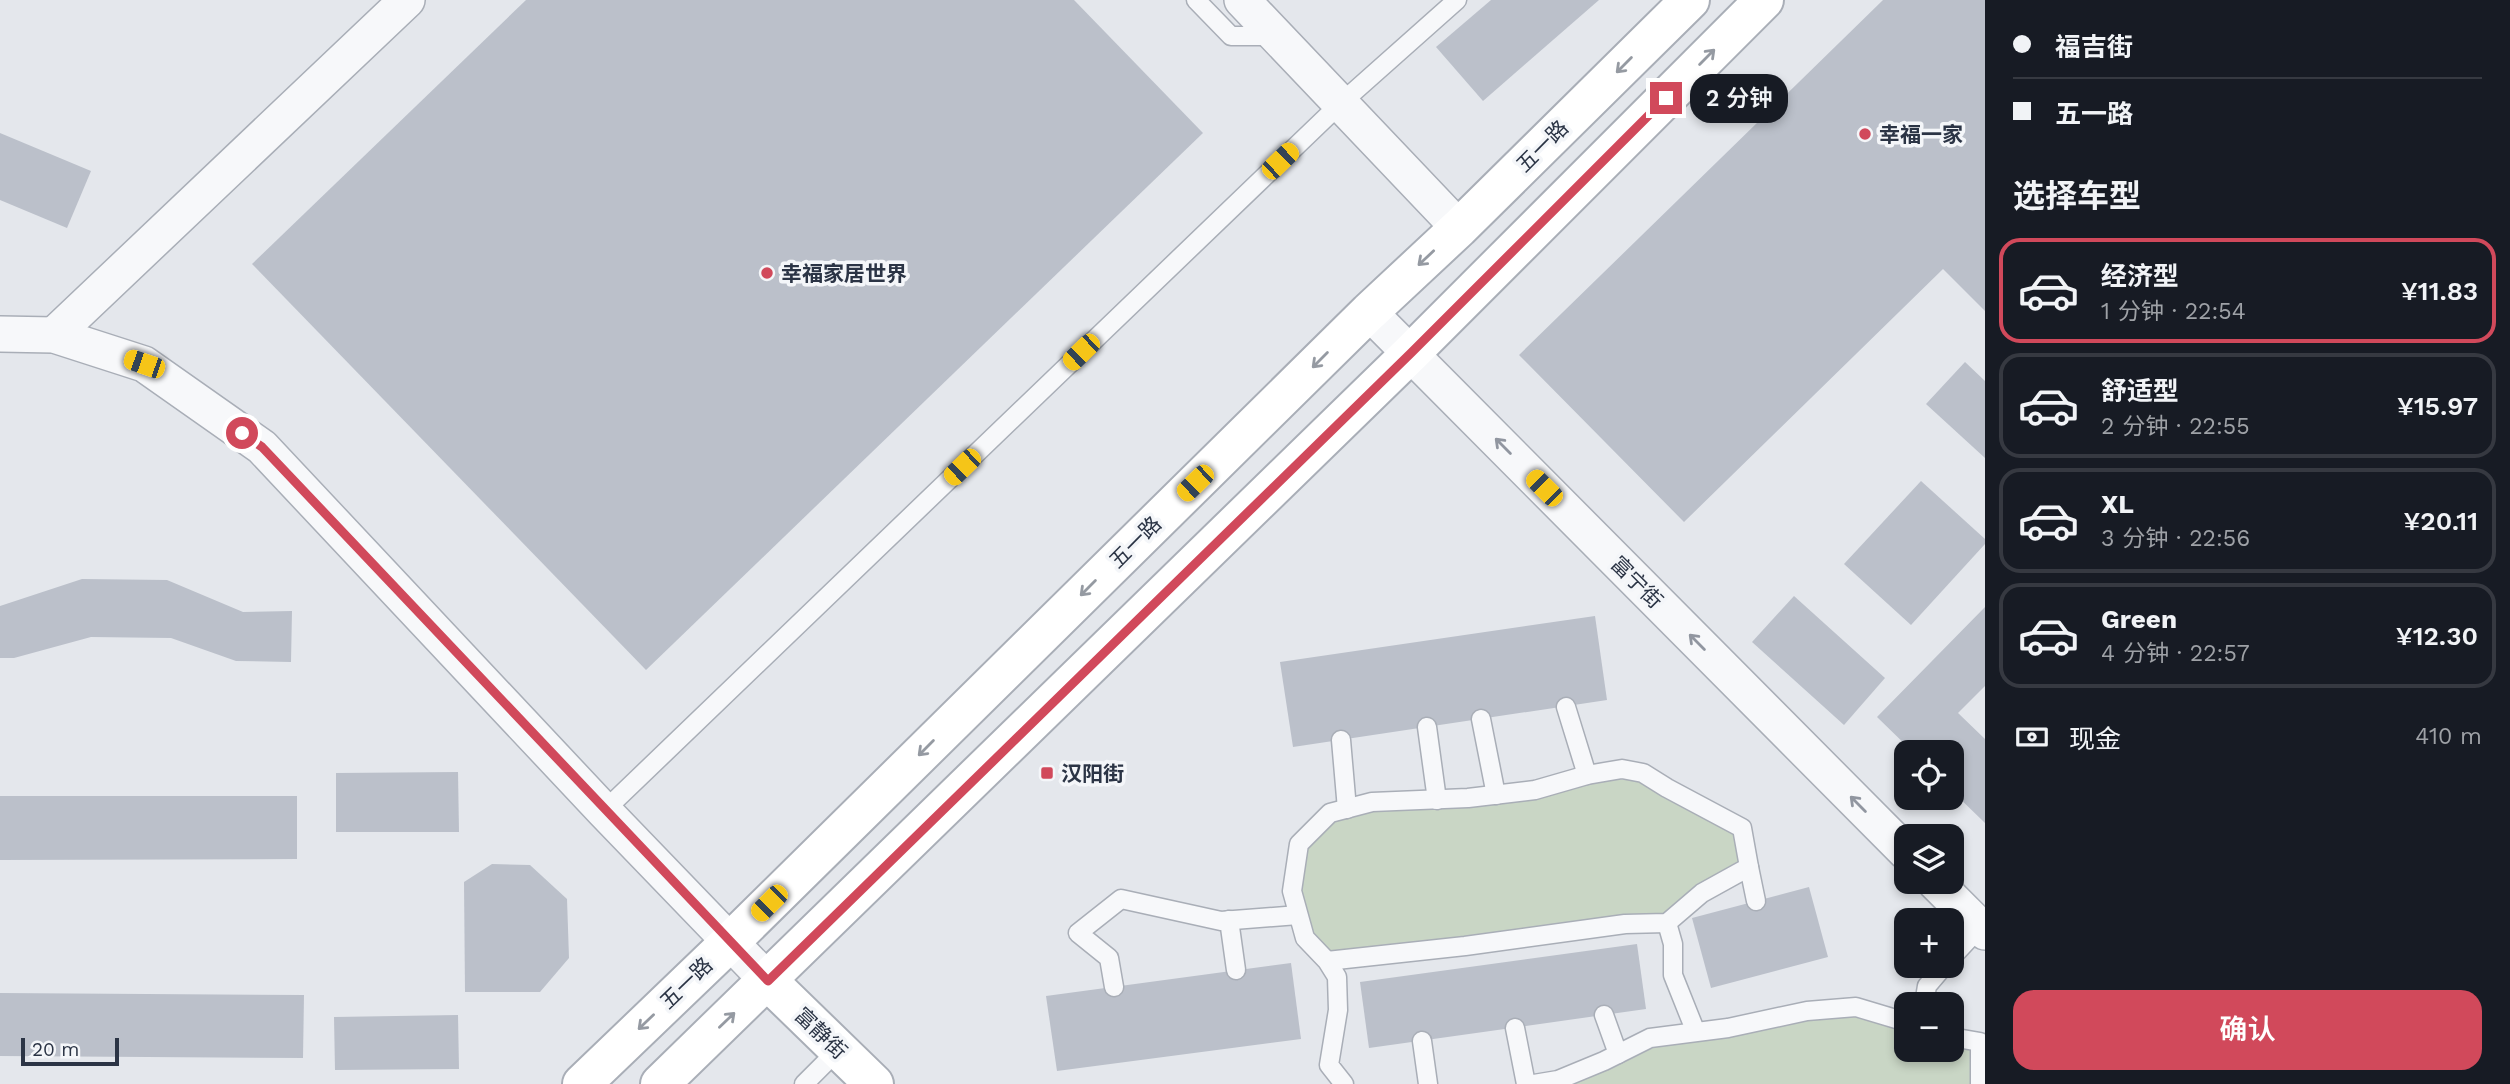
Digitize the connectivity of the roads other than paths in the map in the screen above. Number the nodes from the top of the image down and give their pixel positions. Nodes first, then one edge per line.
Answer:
1 (407, 0) edge
2 (1196, 0) edge
3 (1242, 0) edge
4 (1457, 0) edge
5 (1690, 0) edge
6 (1764, 0) edge
7 (1275, 36) junction
8 (1340, 104) junction
9 (1459, 228) junction
10 (1369, 312) junction
11 (0, 334) edge
12 (54, 335) junction
13 (1411, 353) junction
14 (1566, 706) dead end
15 (1481, 719) dead end
16 (1427, 727) dead end
17 (1341, 740) dead end
18 (1587, 775) junction
19 (1496, 795) junction
20 (1437, 800) junction
21 (1347, 809) junction
22 (604, 811) junction
23 (1894, 840) edge
24 (1749, 867) junction
25 (1948, 894) edge
26 (1756, 901) dead end
27 (1298, 915) junction
28 (1229, 920) junction
29 (1667, 923) junction
30 (1982, 929) edge
31 (731, 941) junction
32 (1964, 946) edge
33 (1327, 961) junction
34 (1236, 970) dead end
35 (768, 981) junction
36 (1114, 987) dead end
37 (1604, 1015) dead end
38 (1894, 1019) edge
39 (1516, 1028) dead end
40 (1695, 1030) junction
41 (1964, 1039) edge
42 (1422, 1041) dead end
43 (839, 1049) junction
44 (1618, 1054) junction
45 (582, 1084) edge
46 (660, 1084) edge
47 (804, 1084) edge
48 (874, 1084) edge
49 (1345, 1084) edge
50 (1428, 1084) edge
51 (1526, 1084) edge
52 (1534, 1084) edge
53 (1980, 1084) edge

1 - 12 street
2 - 7 lane
3 - 7 street
4 - 8 lane
5 -> 9 main road, 五一路
13 -> 6 main road
7 - 8 street
8 - 9 street
8 - 22 lane
9 -> 10 main road, 五一路
10 - 13 street, 富宁街
10 -> 31 main road, 五一路
11 - 12 street
12 - 22 street
23 -> 13 street, 富宁街
13 - 35 main road
14 - 18 lane
15 - 19 lane
16 - 20 lane
17 - 21 lane
18 - 19 lane
18 - 24 lane
19 - 20 lane
20 - 21 lane
21 - 27 lane
22 - 31 street
24 - 26 lane
24 - 29 lane
25 - 30 street
27 - 28 lane
27 - 33 lane
28 - 34 lane
28 - 36 lane
29 - 33 lane
29 - 40 lane
30 - 32 lane
31 - 35 street
31 -> 45 main road, 五一路
33 - 49 lane
35 - 43 main road, 富静街
46 -> 35 main road
37 - 44 lane
38 - 40 lane
39 - 51 lane
40 - 44 lane
41 - 53 lane
42 - 50 lane
43 - 47 lane
43 - 48 main road, 富静街
44 - 52 lane

